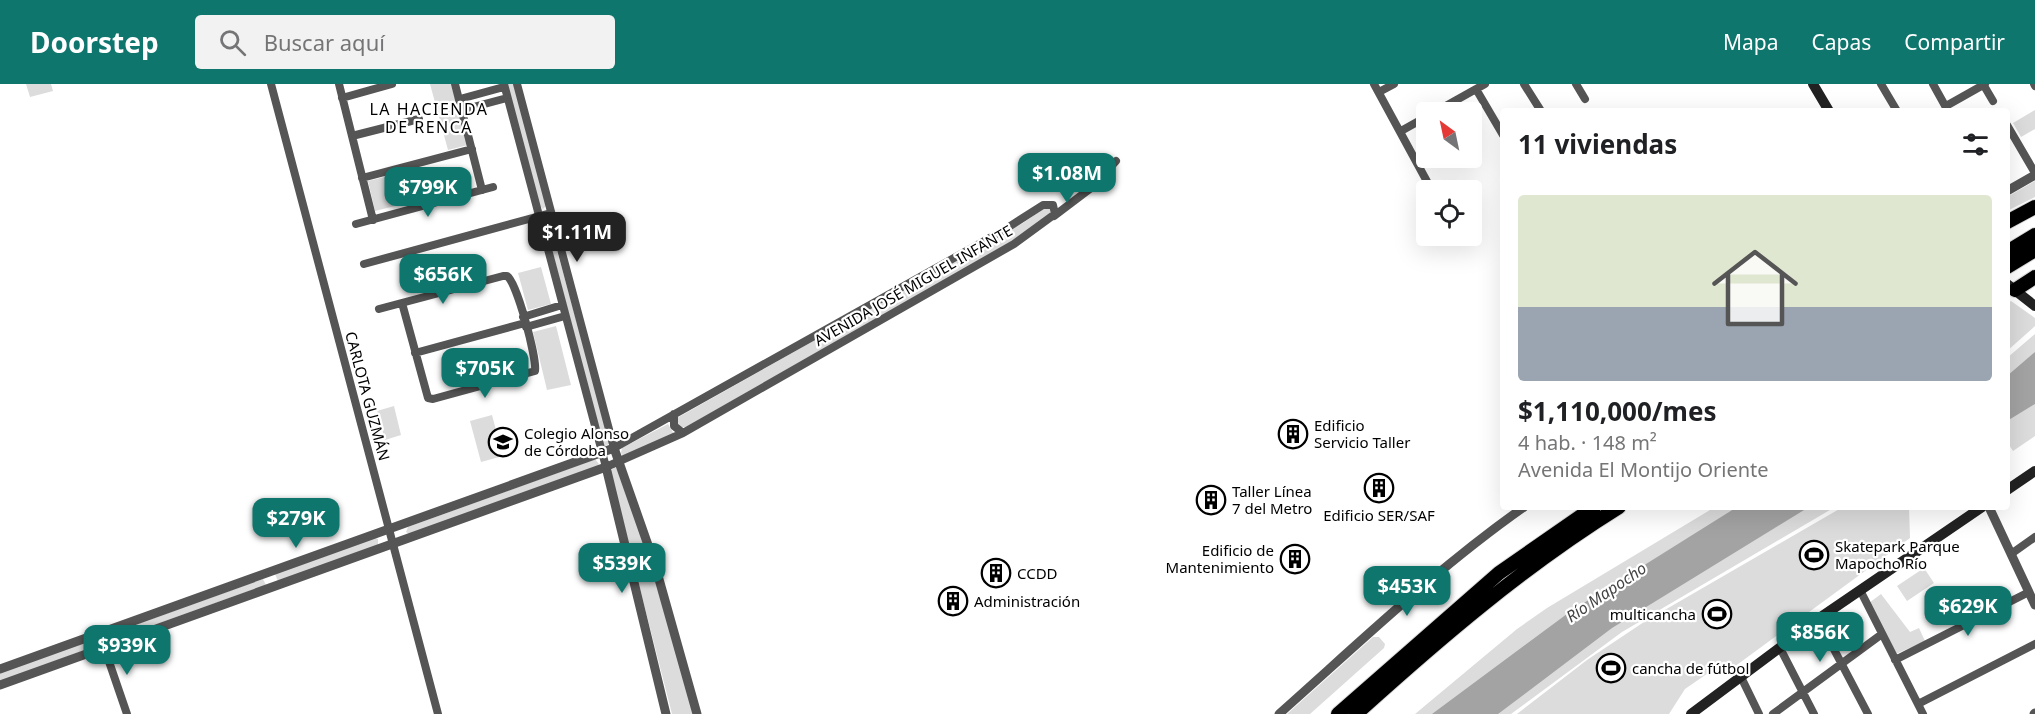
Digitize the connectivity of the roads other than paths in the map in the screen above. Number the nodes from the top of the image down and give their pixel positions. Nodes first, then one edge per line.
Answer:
1 (271, 84) edge
2 (339, 84) edge
3 (392, 84) edge
4 (455, 84) edge
5 (517, 84) edge
6 (1374, 84) edge
7 (1394, 84) edge
8 (1485, 84) edge
9 (1524, 84) edge
10 (1576, 84) edge
11 (1814, 84) edge
12 (1881, 84) edge
13 (1933, 84) edge
14 (1984, 84) edge
15 (504, 86) edge
16 (371, 87) edge
17 (1476, 89) junction
18 (1379, 92) junction
19 (342, 98) junction
20 (507, 98) junction
21 (460, 99) junction
22 (1585, 99) dead end
23 (1993, 101) dead end
24 (1454, 102) edge
25 (1538, 108) edge
26 (1826, 108) edge
27 (1895, 108) edge
28 (1946, 108) edge
29 (1948, 108) edge
30 (462, 110) junction
31 (419, 119) dead end
32 (1416, 123) edge
33 (1500, 130) edge
34 (2010, 130) edge
35 (1401, 132) junction
36 (352, 136) junction
37 (472, 149) junction
38 (1116, 162) dead end
39 (2035, 174) edge
40 (362, 178) junction
41 (1426, 180) edge
42 (493, 187) dead end
43 (2010, 189) edge
44 (482, 190) junction
45 (2035, 207) edge
46 (551, 213) junction
47 (538, 216) junction
48 (1054, 216) junction
49 (373, 220) junction
50 (2010, 220) edge
51 (356, 224) dead end
52 (2035, 235) edge
53 (2035, 250) edge
54 (2010, 260) edge
55 (2010, 261) edge
56 (364, 264) dead end
57 (2035, 277) edge
58 (2010, 289) edge
59 (402, 303) junction
60 (562, 305) junction
61 (2035, 306) edge
62 (379, 309) dead end
63 (565, 316) junction
64 (525, 322) junction
65 (415, 353) junction
66 (674, 414) junction
67 (683, 434) junction
68 (614, 448) junction
69 (602, 453) junction
70 (618, 462) junction
71 (606, 466) junction
72 (2035, 471) edge
73 (2010, 488) edge
74 (1520, 510) edge
75 (1590, 510) edge
76 (1614, 510) edge
77 (1978, 510) edge
78 (1990, 510) edge
79 (389, 530) junction
80 (2035, 537) edge
81 (393, 543) junction
82 (2011, 554) junction
83 (267, 574) junction
84 (271, 587) junction
85 (1860, 590) junction
86 (2033, 598) edge
87 (1818, 619) junction
88 (1882, 634) junction
89 (2035, 644) edge
90 (104, 647) junction
91 (1780, 648) junction
92 (1895, 660) junction
93 (1842, 663) junction
94 (0, 669) edge
95 (1741, 677) junction
96 (0, 685) edge
97 (1803, 692) junction
98 (1918, 704) junction
99 (1698, 712) edge
100 (127, 714) edge
101 (438, 714) edge
102 (666, 714) edge
103 (697, 714) edge
104 (1279, 714) edge
105 (1338, 714) edge
106 (1356, 714) edge
107 (1759, 714) edge
108 (1773, 714) edge
109 (1814, 714) edge
110 (1868, 714) edge
111 (1923, 714) edge

1 - 79 street, CARLOTA GUZMÁN
2 - 19 street
3 - 16 street
4 - 21 street
5 - 46 street
6 - 18 street
7 - 18 street
8 - 17 street
9 - 25 street
10 - 22 street
11 - 26 main road
12 - 27 street
13 - 28 street
14 - 23 street
14 - 29 street
15 - 20 street
15 - 21 street
16 - 19 street
17 - 24 street
17 - 33 street
18 - 35 street
19 - 36 street
20 - 30 street
20 - 47 street
21 - 30 street
30 - 37 street
31 - 36 street
32 - 35 street
34 - 39 street
35 - 41 street
36 - 40 street
37 - 40 street
37 - 44 street
38 - 48 street
39 - 43 street
40 - 49 street
42 - 44 street
44 - 49 street
45 - 50 highway
46 - 47 street
46 - 68 street
47 - 56 street
47 - 60 street
48 - 66 street, AVENIDA JOSÉ MIGUEL INFANTE
48 - 67 street, AVENIDA JOSÉ MIGUEL INFANTE
49 - 51 street
52 - 54 highway
53 - 55 highway
57 - 58 highway
58 - 61 main road
59 - 62 street
59 - 64 street
59 - 65 street
60 - 63 street
60 - 64 street
63 - 64 street
63 - 69 street
64 - 65 street
64 - 65 street
66 - 67 street
66 - 68 street, AVENIDA JOSÉ MIGUEL INFANTE
67 - 70 street, AVENIDA JOSÉ MIGUEL INFANTE
68 - 69 street, AVENIDA JOSÉ MIGUEL INFANTE
68 - 70 street
69 - 71 street
69 - 79 street, AVENIDA JOSÉ MIGUEL INFANTE
70 - 71 street, AVENIDA JOSÉ MIGUEL INFANTE
70 - 103 street
71 - 81 street, AVENIDA JOSÉ MIGUEL INFANTE
71 - 102 street
72 - 73 main road
74 - 104 street
75 - 105 highway
76 - 106 highway
77 - 85 main road
78 - 82 street
79 - 81 street, CARLOTA GUZMÁN
79 - 83 street, AVENIDA JOSÉ MIGUEL INFANTE
80 - 82 street
81 - 84 street, AVENIDA JOSÉ MIGUEL INFANTE
81 - 101 street, CARLOTA GUZMÁN
82 - 86 street
83 - 84 street
83 - 94 street, AVENIDA JOSÉ MIGUEL INFANTE
84 - 90 street, AVENIDA JOSÉ MIGUEL INFANTE
85 - 87 main road
85 - 88 street
86 - 92 street
87 - 91 main road
87 - 93 street
88 - 92 street
88 - 93 street
89 - 98 street
90 - 96 street, AVENIDA JOSÉ MIGUEL INFANTE
90 - 100 street
91 - 95 main road
91 - 97 street
92 - 98 street
93 - 97 street
93 - 110 street
95 - 99 main road
95 - 107 street
97 - 108 street
97 - 109 street
98 - 111 street

